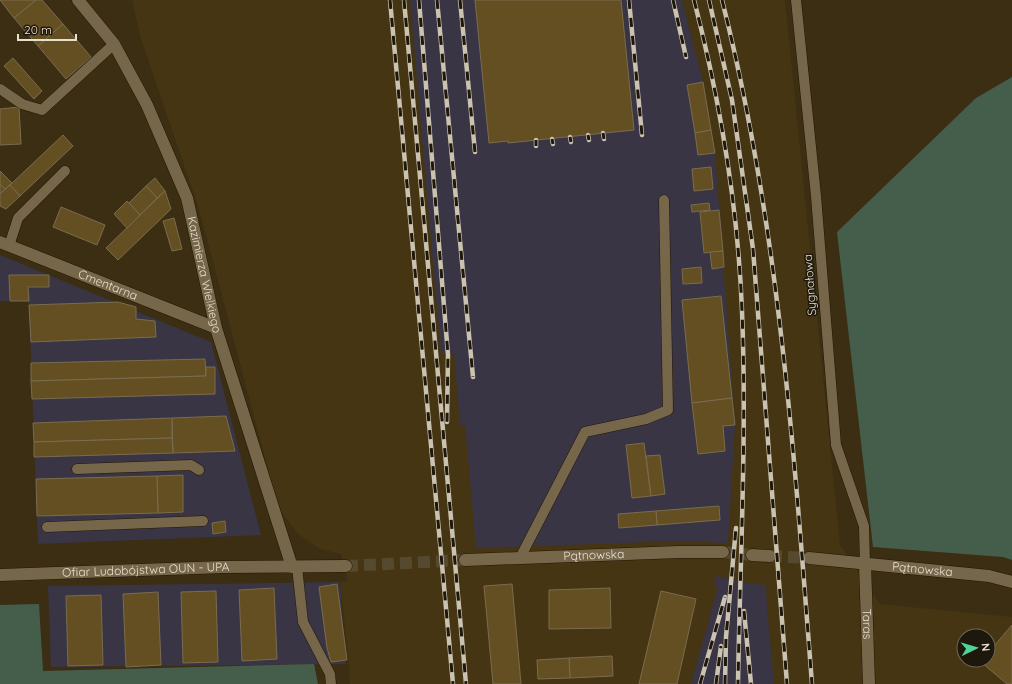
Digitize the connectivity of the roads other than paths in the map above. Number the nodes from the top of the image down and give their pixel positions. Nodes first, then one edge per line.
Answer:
1 (78, 0) edge
2 (796, 0) edge
3 (114, 44) junction
4 (0, 89) edge
5 (65, 172) dead end
6 (664, 200) dead end
7 (5, 244) edge
8 (216, 328) junction
9 (76, 469) dead end
10 (199, 470) dead end
11 (203, 521) dead end
12 (47, 527) dead end
13 (723, 552) tunnel mouth
14 (752, 555) tunnel mouth
15 (770, 556) tunnel mouth
16 (520, 558) junction
17 (809, 558) tunnel mouth
18 (465, 560) tunnel mouth
19 (866, 564) junction
20 (346, 566) tunnel mouth
21 (294, 567) junction
22 (0, 575) edge
23 (1012, 582) edge
24 (331, 684) edge
25 (869, 684) edge

1 - 3 street, Kazimierza Wielkiego
2 - 19 lane, Sygnałowa
3 - 4 lane
3 - 8 street, Kazimierza Wielkiego
5 - 7 lane
6 - 16 lane
7 - 8 street, Cmentarna
8 - 21 street, Kazimierza Wielkiego
9 - 10 lane
11 - 12 lane
13 - 16 street, Pątnowska
14 - 15 street
16 - 18 street, Pątnowska
17 - 19 street, Pątnowska
19 - 23 street, Pątnowska
19 - 25 street, Taras
20 - 21 street
21 - 22 street, Ofiar Ludobójstwa OUN - UPA
21 - 24 lane

